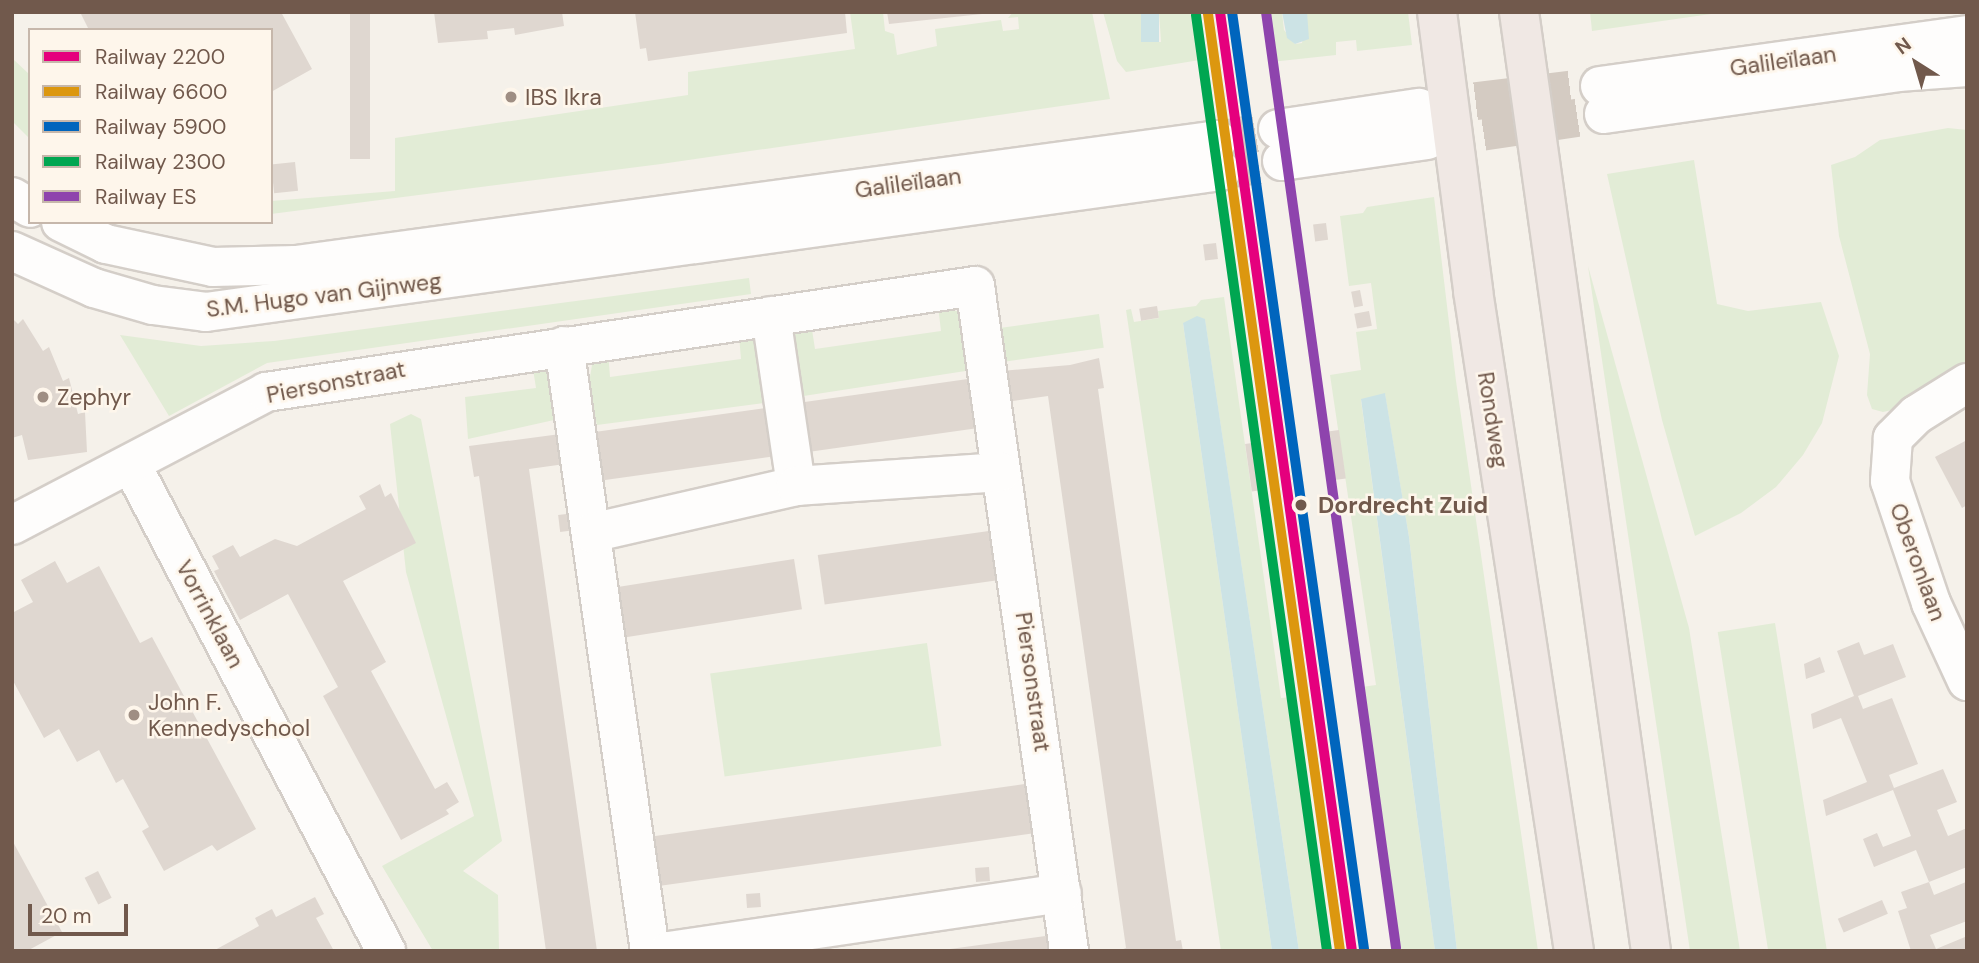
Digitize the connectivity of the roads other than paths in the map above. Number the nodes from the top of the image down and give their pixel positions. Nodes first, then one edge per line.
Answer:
1 (1437, 12) edge
2 (1519, 12) edge
3 (1967, 35) edge
4 (1967, 67) edge
5 (1423, 124) tunnel mouth
6 (1280, 145) tunnel mouth
7 (1220, 155) tunnel mouth
8 (12, 197) edge
9 (28, 207) edge
10 (65, 224) edge
11 (600, 242) junction
12 (12, 251) edge
13 (771, 316) junction
14 (564, 346) junction
15 (1967, 383) edge
16 (131, 464) junction
17 (1001, 472) junction
18 (796, 486) junction
19 (12, 525) edge
20 (591, 533) junction
21 (1967, 681) edge
22 (1062, 893) junction
23 (386, 951) edge
24 (650, 951) edge
25 (669, 951) edge
26 (1069, 951) edge
27 (1574, 951) edge
28 (1651, 951) edge

1 - 27 highway, Rondweg
2 - 28 highway
3 - 4 street, Galileïlaan
5 - 6 street
7 - 11 street, Galileïlaan
8 - 9 street
10 - 11 street, S.M. Hugo van Gijnweg
11 - 12 street, S.M. Hugo van Gijnweg
13 - 14 street, Piersonstraat
13 - 17 street, Piersonstraat
13 - 18 street
14 - 16 street, Piersonstraat
14 - 20 street
15 - 21 street, Oberonlaan
16 - 19 street, Piersonstraat
16 - 23 street, Vorrinklaan
17 - 18 street
17 - 22 street, Piersonstraat
18 - 20 street
20 - 24 street
22 - 25 street
22 - 26 street, Piersonstraat

